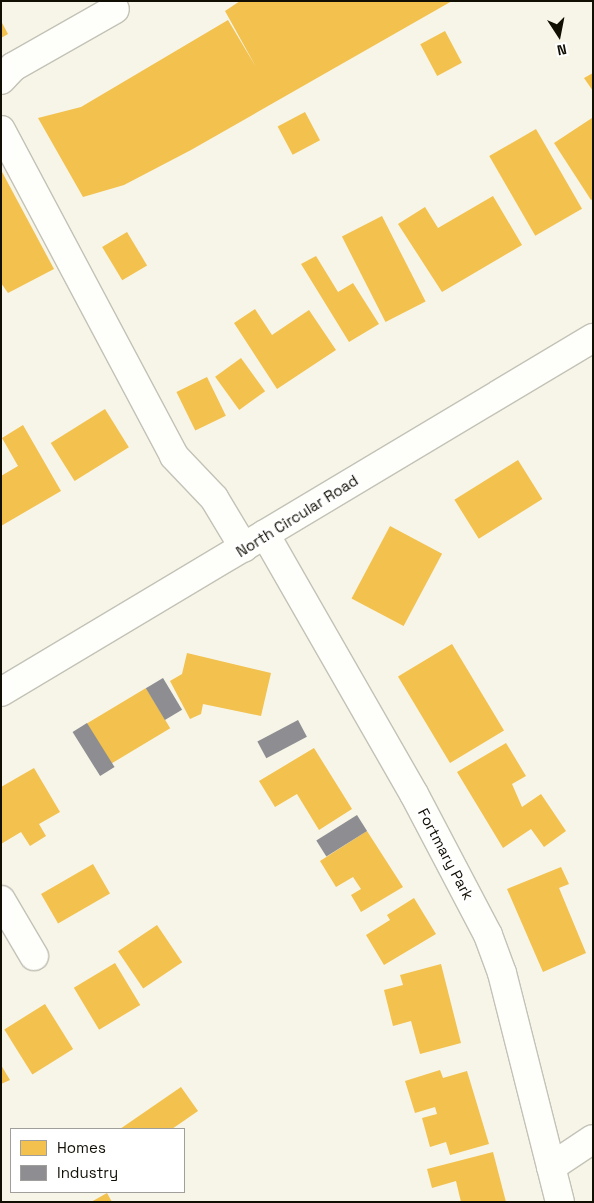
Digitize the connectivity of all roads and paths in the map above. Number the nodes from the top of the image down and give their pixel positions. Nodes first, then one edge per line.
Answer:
1 (115, 9) dead end
2 (1, 80) edge
3 (1, 130) edge
4 (593, 338) edge
5 (255, 541) junction
6 (1, 692) edge
7 (1, 900) edge
8 (34, 956) dead end
9 (593, 1139) edge
10 (551, 1167) junction
11 (560, 1202) edge

1 - 2 street
3 - 5 street, Fortmary Park
4 - 5 street, North Circular Road
5 - 6 street, North Circular Road
5 - 10 street, Fortmary Park
7 - 8 street
9 - 10 street
10 - 11 street, Fortmary Park

